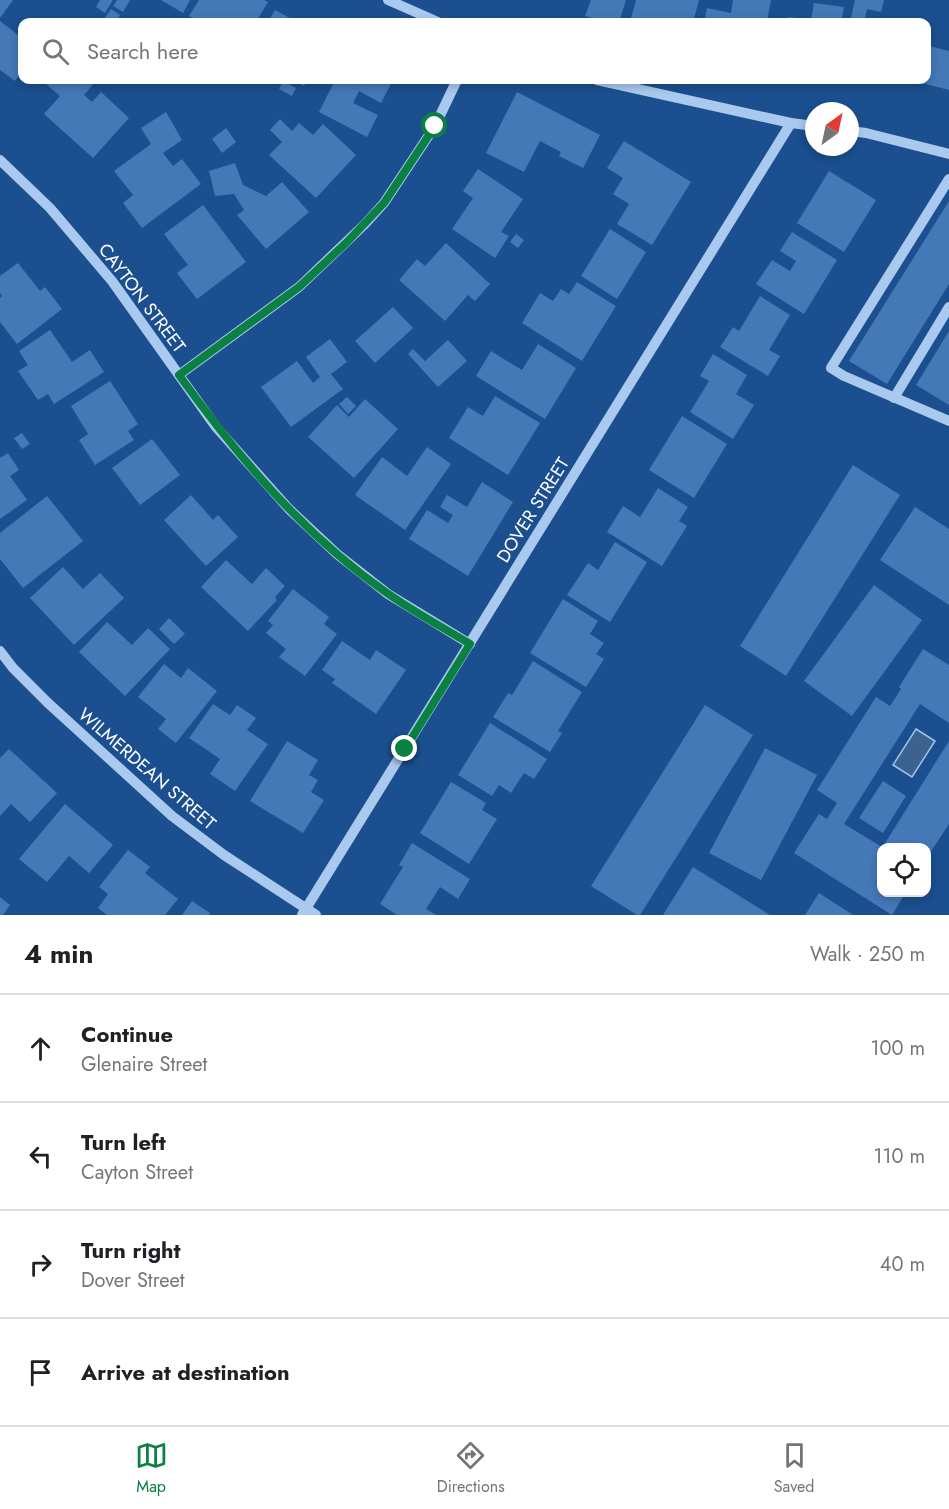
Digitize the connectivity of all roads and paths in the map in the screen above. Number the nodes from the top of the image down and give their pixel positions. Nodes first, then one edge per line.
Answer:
1 (388, 0) edge
2 (429, 18) edge
3 (455, 84) edge
4 (615, 84) edge
5 (791, 123) junction
6 (805, 125) edge
7 (859, 132) edge
8 (949, 154) edge
9 (0, 160) edge
10 (949, 179) edge
11 (949, 307) edge
12 (179, 375) junction
13 (894, 398) junction
14 (949, 421) edge
15 (470, 644) junction
16 (0, 651) edge
17 (304, 912) edge
18 (316, 915) edge

1 - 2 street
3 - 12 street
4 - 5 street
5 - 6 street
5 - 15 street, DOVER STREET
7 - 8 street
9 - 12 street, CAYTON STREET
10 - 13 street
11 - 13 street
12 - 15 street, CAYTON STREET
13 - 14 street
15 - 17 street, DOVER STREET
16 - 17 street, WILMERDEAN STREET
17 - 18 street, WILMERDEAN STREET

